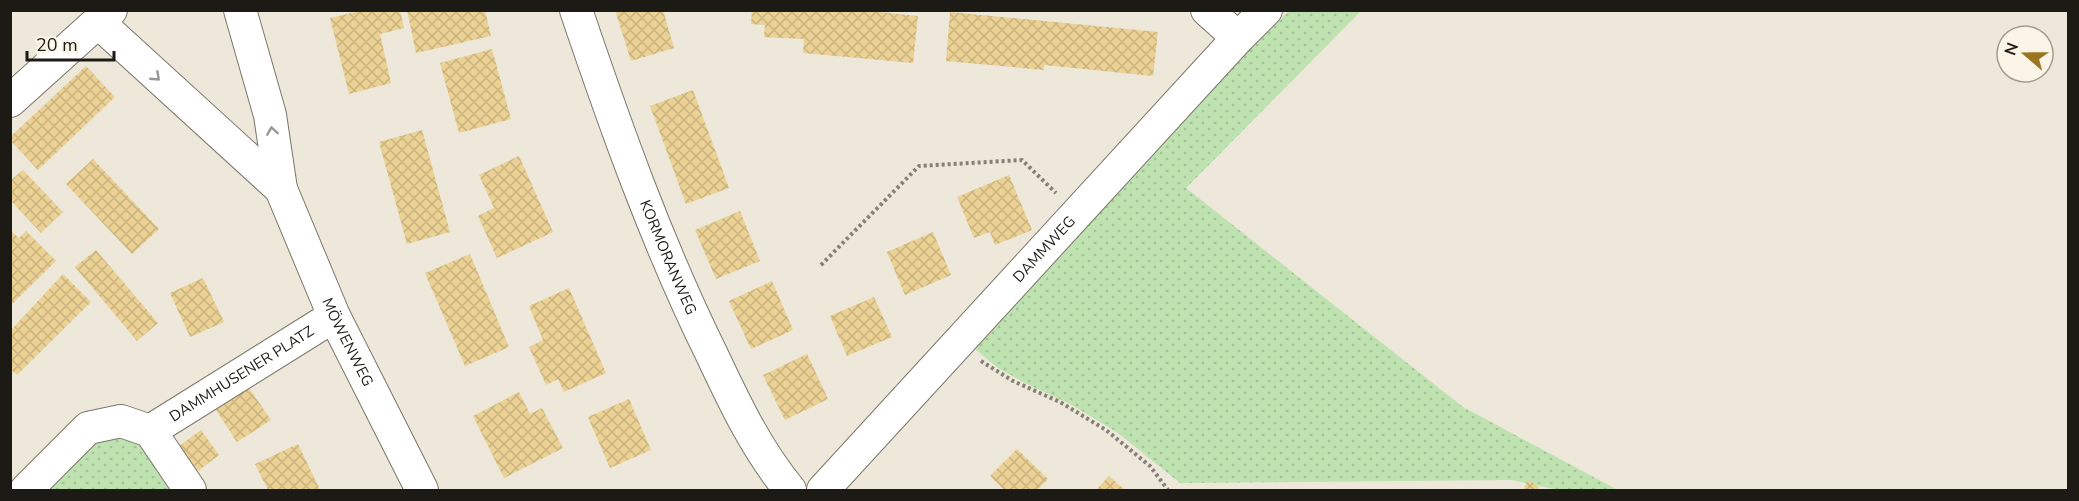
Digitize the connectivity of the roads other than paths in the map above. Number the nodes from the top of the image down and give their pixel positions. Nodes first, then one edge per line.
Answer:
1 (240, 10) edge
2 (576, 10) edge
3 (1208, 10) edge
4 (1266, 10) edge
5 (104, 16) edge
6 (1238, 38) junction
7 (10, 101) edge
8 (281, 189) junction
9 (334, 316) junction
10 (150, 431) junction
11 (27, 490) edge
12 (190, 490) edge
13 (422, 490) edge
14 (790, 490) edge
15 (823, 490) edge

8 -> 1 street, MÖWENWEG
2 - 14 street, KORMORANWEG
3 - 6 street
4 - 6 street, DAMMWEG
5 - 7 street
5 -> 8 street, MÖWENWEG
6 - 15 street, DAMMWEG
8 - 9 street, MÖWENWEG
9 - 10 street, DAMMHUSENER PLATZ
9 - 13 street, MÖWENWEG
10 - 11 street
10 - 12 street

